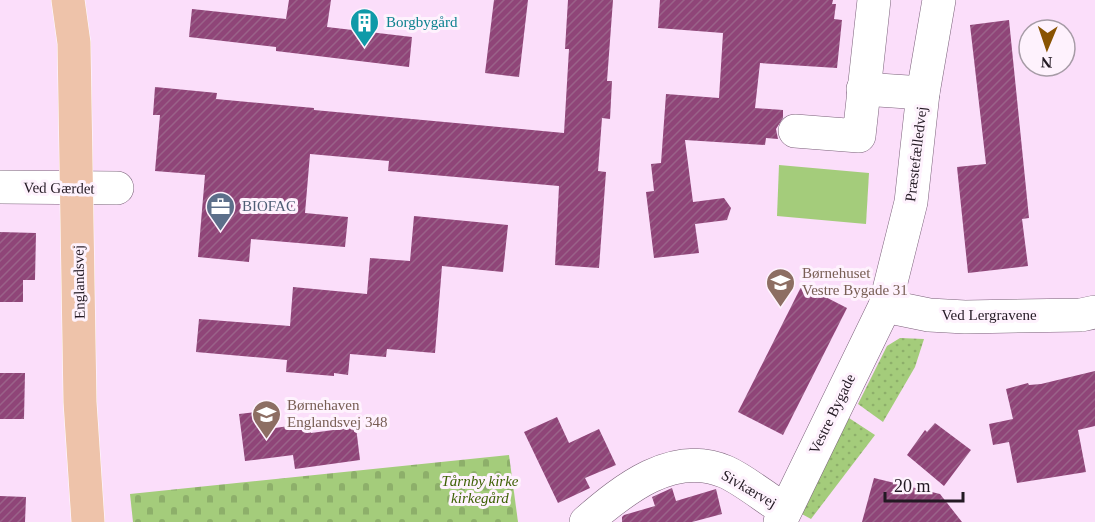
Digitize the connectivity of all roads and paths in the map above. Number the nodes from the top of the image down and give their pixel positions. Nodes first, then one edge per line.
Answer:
1 (68, 0) edge
2 (79, 0) edge
3 (874, 0) edge
4 (939, 0) edge
5 (75, 43) junction
6 (863, 89) junction
7 (923, 93) junction
8 (795, 131) dead end
9 (0, 187) edge
10 (117, 188) dead end
11 (78, 189) junction
12 (885, 306) junction
13 (1095, 312) edge
14 (782, 516) edge
15 (88, 522) edge
16 (586, 522) edge

1 - 5 main road, Englandsvej
2 - 5 main road, Englandsvej
3 - 6 street
4 - 7 street, Præstefælledvej
5 - 11 main road, Englandsvej
6 - 7 street
6 - 8 street
7 - 12 street, Præstefælledvej
9 - 11 street, Ved Gærdet
10 - 11 street, Ved Gærdet
11 - 15 main road, Englandsvej
12 - 13 street, Ved Lergravene
12 - 14 street, Vestre Bygade
14 - 16 street, Sivkærvej

